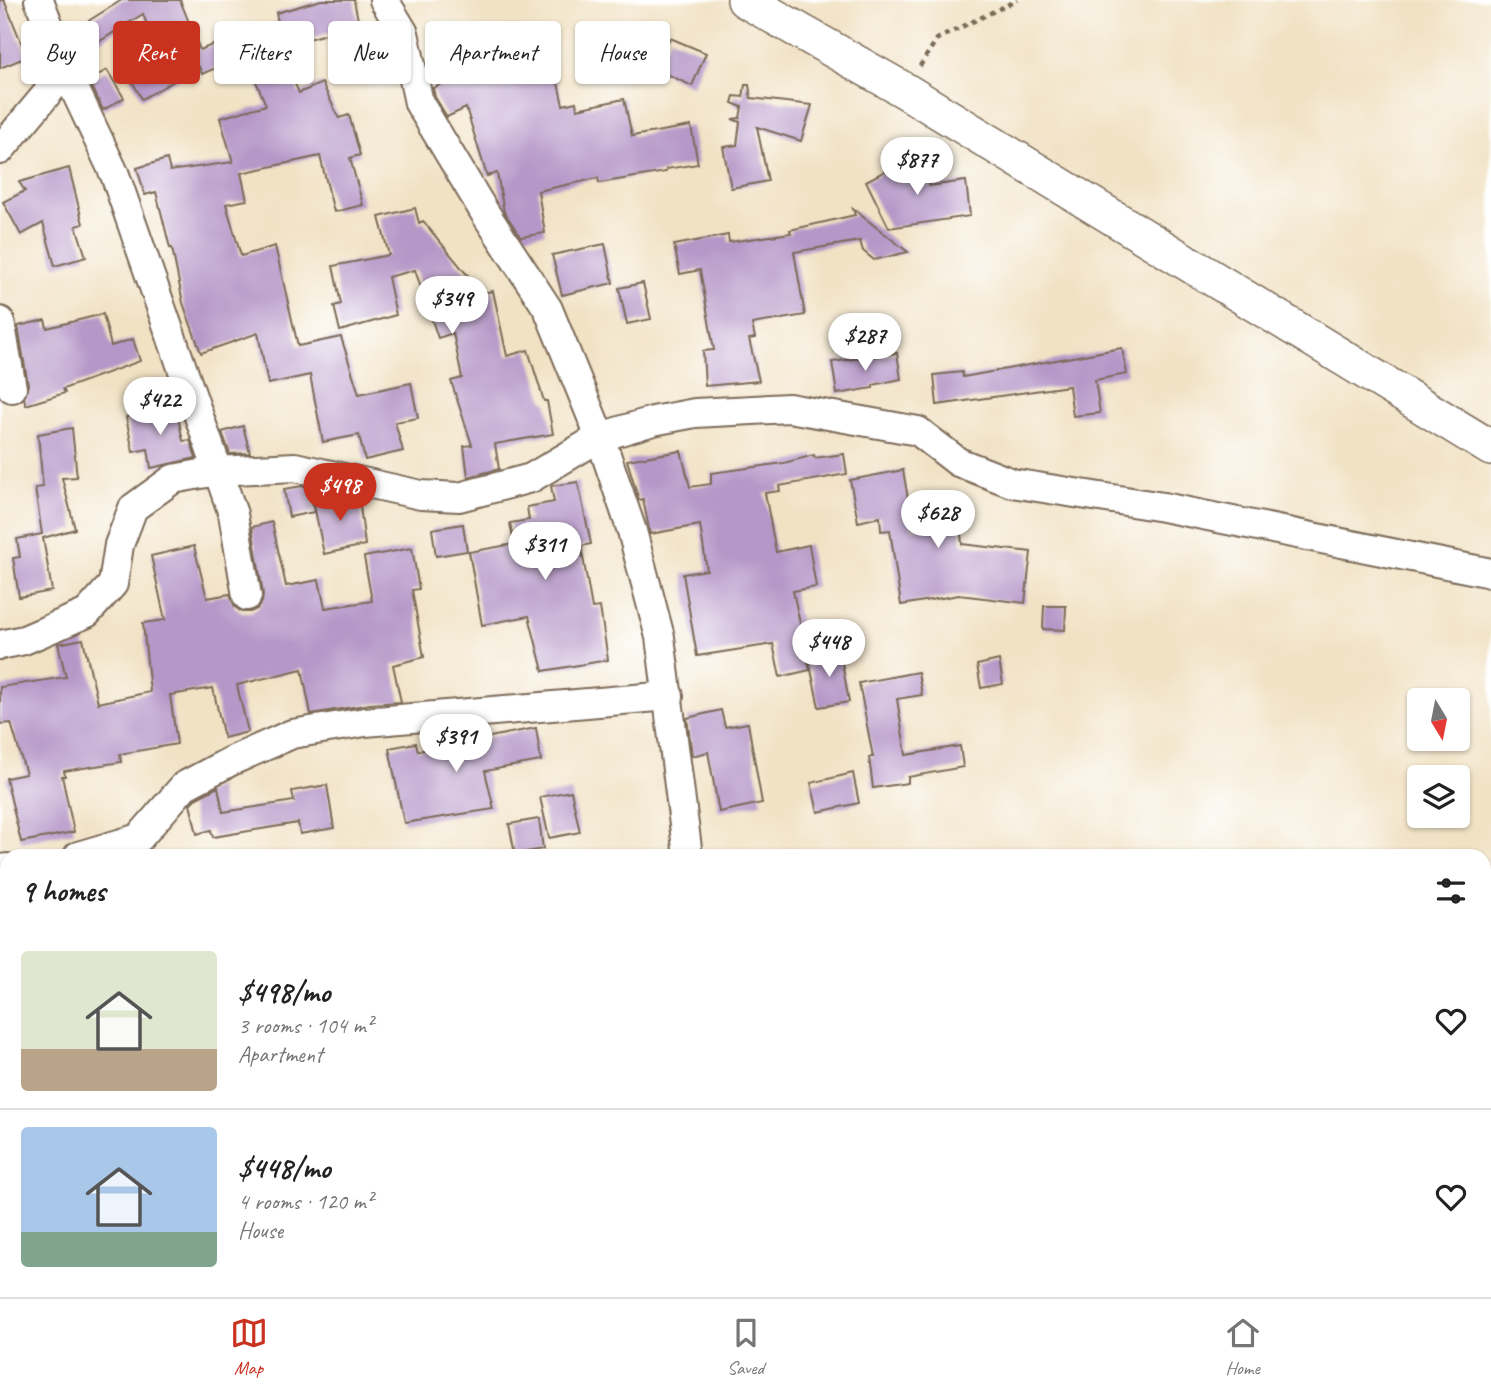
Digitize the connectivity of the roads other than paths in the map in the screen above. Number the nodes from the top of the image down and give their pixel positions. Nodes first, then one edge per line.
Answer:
1 (39, 0) edge
2 (384, 0) edge
3 (747, 0) edge
4 (47, 21) edge
5 (55, 84) edge
6 (72, 84) edge
7 (0, 150) edge
8 (0, 321) edge
9 (12, 388) dead end
10 (600, 437) junction
11 (1491, 448) edge
12 (217, 471) junction
13 (1491, 573) edge
14 (247, 596) dead end
15 (0, 645) edge
16 (669, 696) junction
17 (102, 849) edge
18 (687, 849) edge

1 - 4 street
2 - 10 street
3 - 11 street
5 - 7 street
6 - 12 street
8 - 9 street
10 - 12 street
10 - 13 street
10 - 16 street
12 - 14 street
12 - 15 street
16 - 17 street
16 - 18 street

